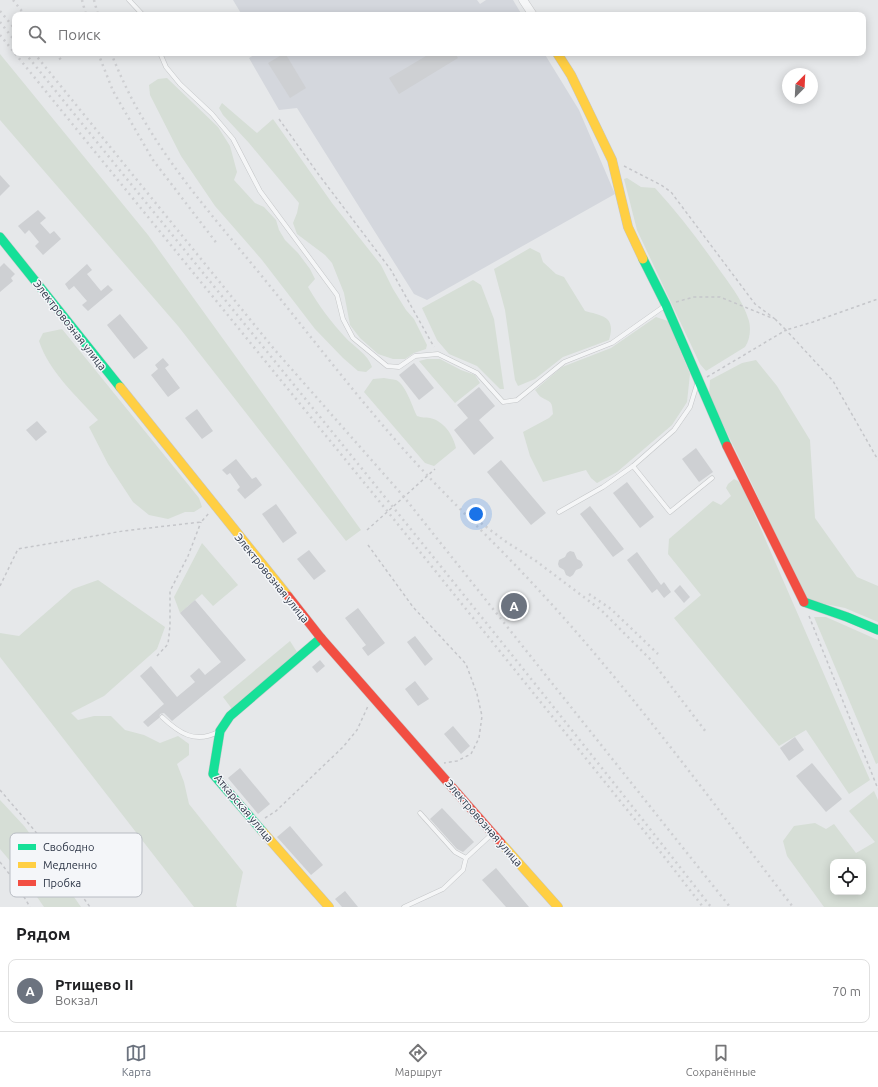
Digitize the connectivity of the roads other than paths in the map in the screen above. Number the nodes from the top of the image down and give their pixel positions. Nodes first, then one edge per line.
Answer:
1 (129, 0) edge
2 (523, 0) edge
3 (140, 12) edge
4 (531, 12) edge
5 (161, 56) edge
6 (559, 56) edge
7 (0, 237) edge
8 (666, 305) junction
9 (698, 382) junction
10 (633, 466) junction
11 (712, 478) dead end
12 (559, 512) dead end
13 (878, 630) edge
14 (321, 638) junction
15 (162, 717) dead end
16 (220, 731) junction
17 (420, 813) dead end
18 (493, 834) junction
19 (466, 858) junction
20 (554, 906) edge
21 (329, 907) edge
22 (404, 907) edge

1 - 3 lane
2 - 4 street
5 - 8 lane
6 - 8 street
7 - 14 street, Электровозная улица
8 - 9 street
9 - 10 lane
9 - 13 street
10 - 11 lane
10 - 12 lane
14 - 16 street, Аткарская улица
14 - 18 street, Электровозная улица
15 - 16 lane
16 - 21 street, Аткарская улица
17 - 19 lane
18 - 19 lane
18 - 20 street, Электровозная улица
19 - 22 lane

